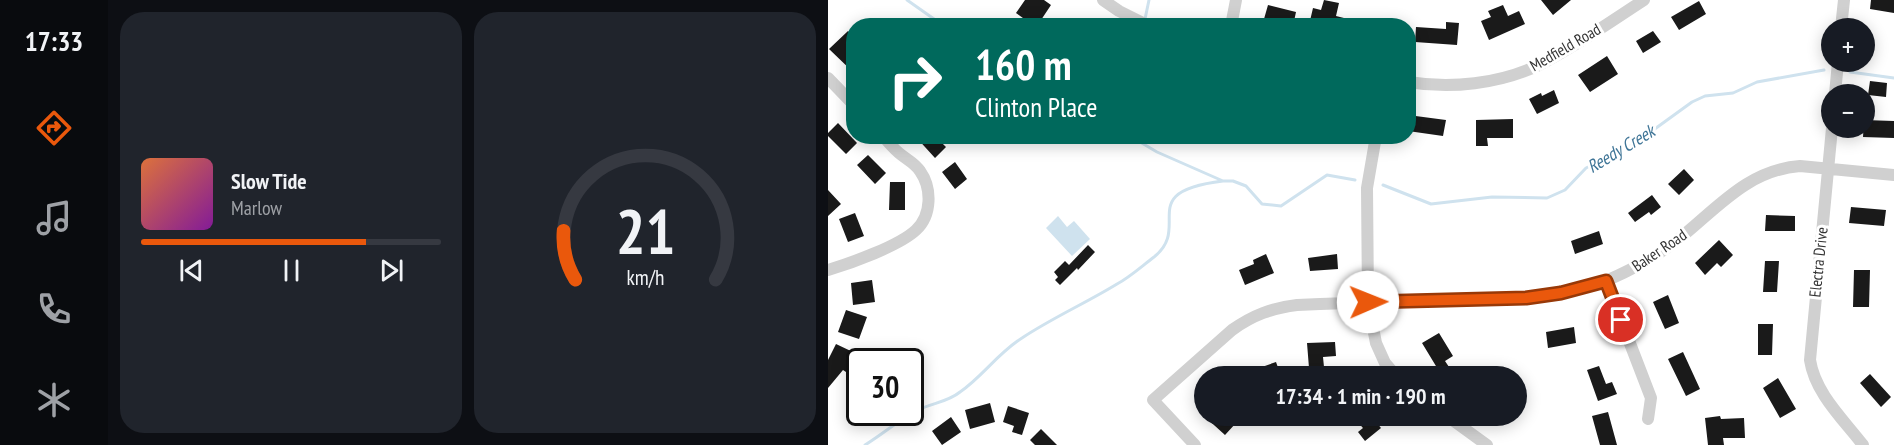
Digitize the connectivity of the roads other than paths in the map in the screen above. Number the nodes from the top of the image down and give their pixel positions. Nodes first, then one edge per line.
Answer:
1 (1103, 0) edge
2 (1236, 0) edge
3 (1644, 0) edge
4 (1844, 0) edge
5 (1133, 18) edge
6 (1233, 18) edge
7 (1842, 18) edge
8 (828, 78) edge
9 (1416, 83) edge
10 (846, 97) edge
11 (1831, 138) edge
12 (890, 144) edge
13 (1375, 144) edge
14 (1828, 168) junction
15 (1894, 175) edge
16 (828, 270) edge
17 (1606, 281) junction
18 (1368, 302) junction
19 (1388, 366) edge
20 (1648, 419) dead end
21 (1461, 426) edge
22 (1195, 445) edge
23 (1487, 445) edge
24 (1863, 445) edge

1 - 5 street
2 - 6 street
3 - 9 street, Medfield Road
4 - 7 street
8 - 10 street
11 - 14 street, Electra Drive
12 - 16 street
13 - 18 street
14 - 15 street, Baker Road
14 - 17 street, Baker Road
14 - 24 street, Electra Drive
17 - 18 street, Baker Road
17 - 20 street
18 - 19 street
18 - 22 street, Baker Road
21 - 23 street

